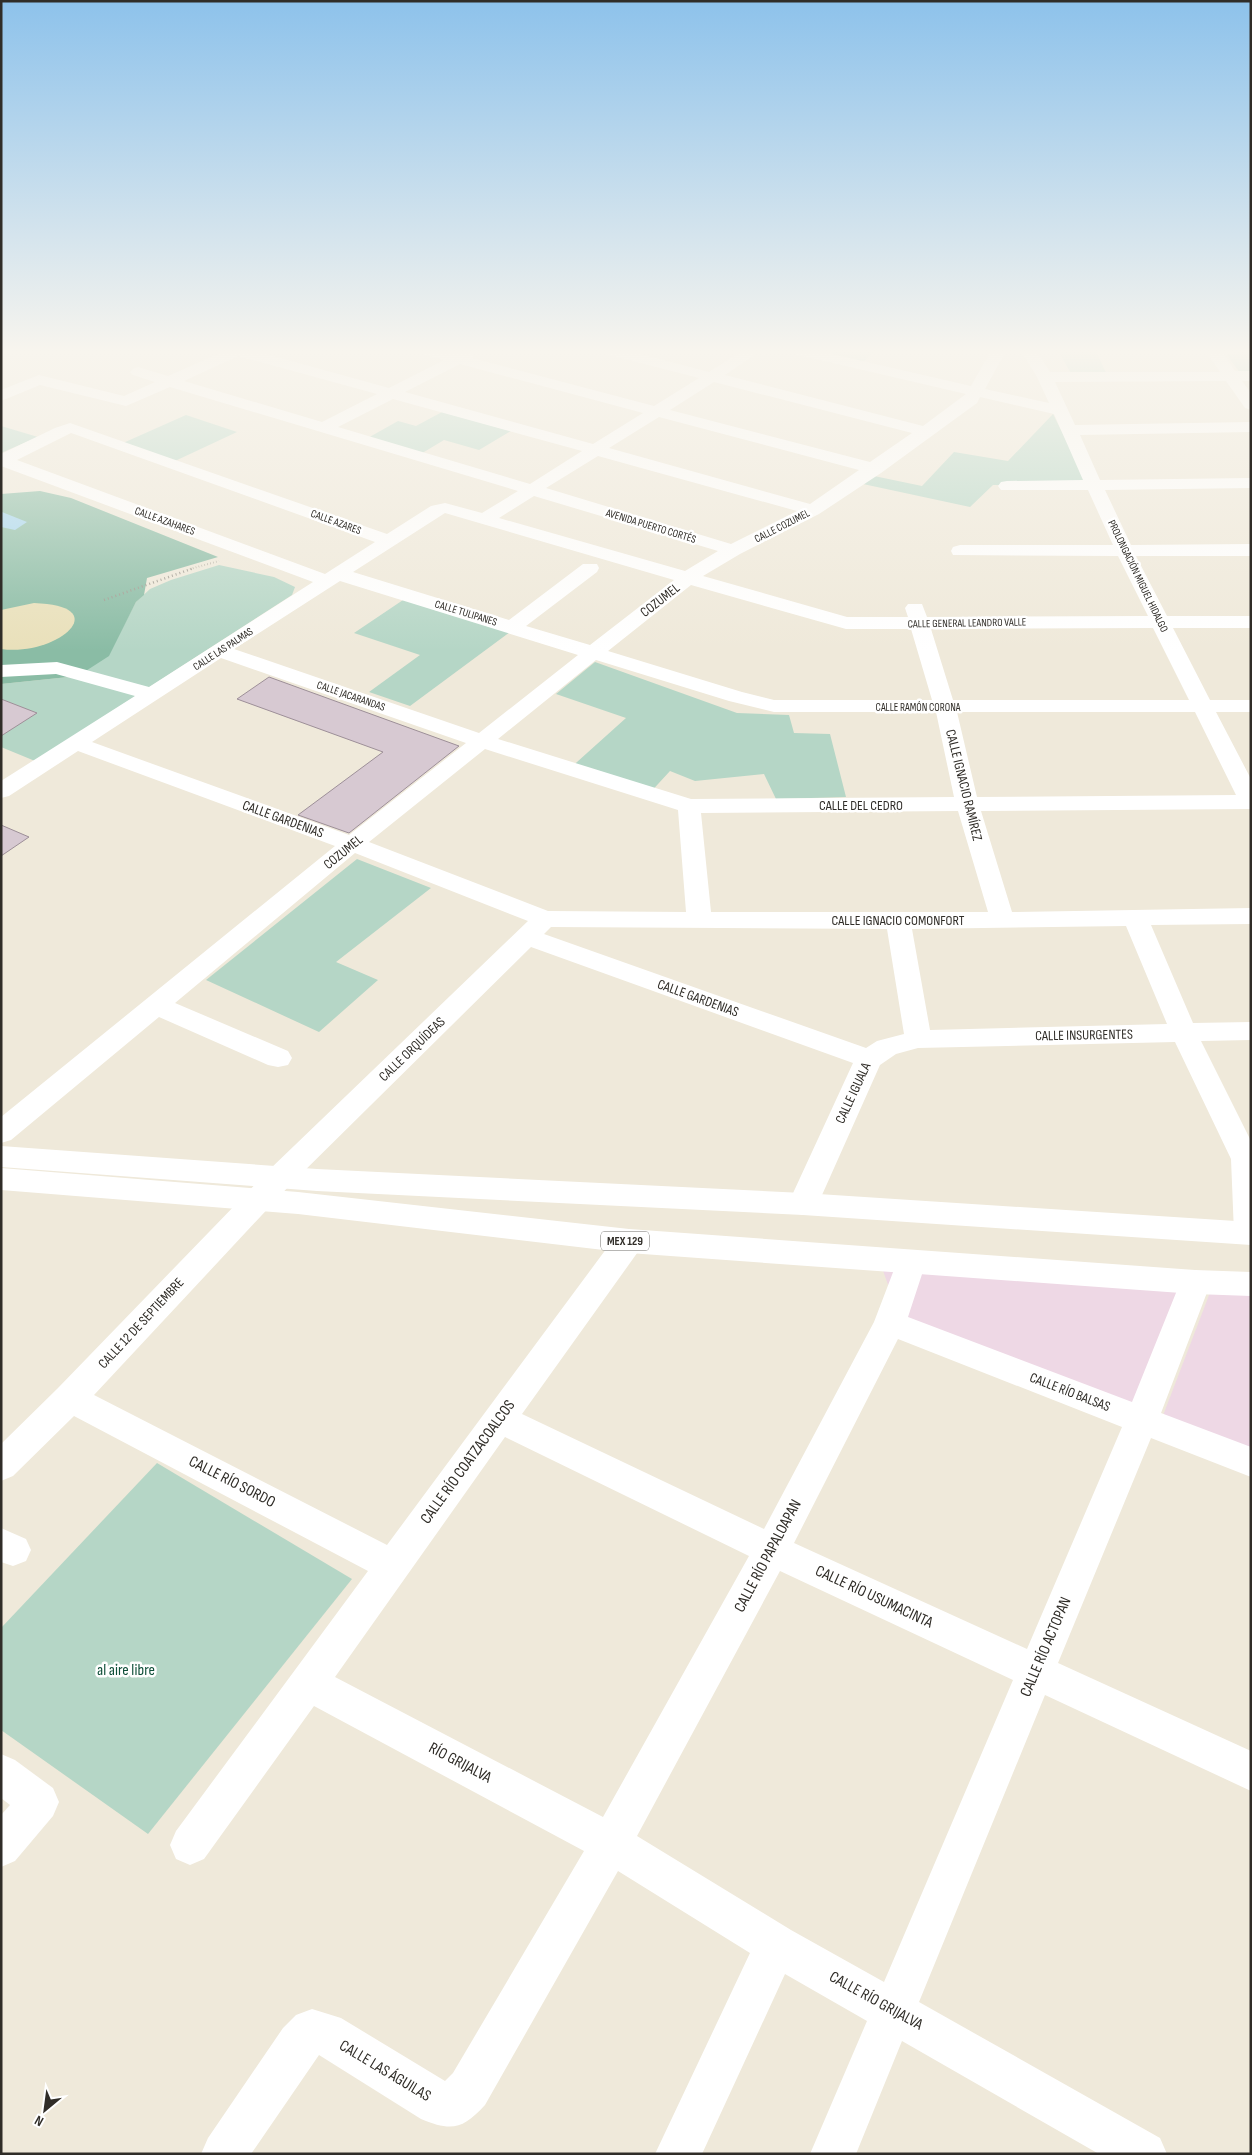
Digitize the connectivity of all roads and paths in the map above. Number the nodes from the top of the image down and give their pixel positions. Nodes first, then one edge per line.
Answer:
1 (23, 450) edge
2 (133, 450) edge
3 (400, 450) edge
4 (596, 450) joint
5 (800, 450) edge
6 (902, 450) edge
7 (1079, 450) edge
8 (2, 460) edge
9 (875, 469) junction
10 (1251, 483) edge
11 (1094, 484) junction
12 (1007, 486) dead end
13 (533, 490) junction
14 (445, 508) joint
15 (813, 510) junction
16 (487, 518) junction
17 (389, 542) junction
18 (733, 550) junction
19 (1124, 550) junction
20 (1251, 550) edge
21 (960, 551) dead end
22 (248, 552) junction
23 (590, 568) dead end
24 (334, 577) junction
25 (689, 577) junction
26 (104, 600) dead end
27 (917, 614) junction
28 (1160, 621) junction
29 (1251, 622) edge
30 (512, 628) junction
31 (219, 651) junction
32 (593, 653) junction
33 (1, 671) edge
34 (152, 694) junction
35 (1204, 706) junction
36 (1251, 706) edge
37 (945, 707) junction
38 (482, 741) junction
39 (76, 743) junction
40 (1, 791) edge
41 (1251, 802) edge
42 (966, 804) junction
43 (689, 806) junction
44 (352, 844) junction
45 (1251, 916) edge
46 (1135, 917) junction
47 (699, 919) junction
48 (1002, 919) junction
49 (898, 921) junction
50 (536, 928) junction
51 (156, 1005) junction
52 (1251, 1031) edge
53 (1184, 1033) junction
54 (918, 1039) junction
55 (278, 1058) dead end
56 (869, 1058) junction
57 (1, 1133) edge
58 (1, 1156) edge
59 (1248, 1159) edge
60 (278, 1178) junction
61 (1, 1179) edge
62 (256, 1201) junction
63 (803, 1204) junction
64 (1250, 1234) edge
65 (629, 1241) junction
66 (911, 1262) junction
67 (1195, 1282) junction
68 (1251, 1284) edge
69 (890, 1323) junction
70 (70, 1398) junction
71 (500, 1419) junction
72 (1142, 1419) junction
73 (1251, 1462) edge
74 (1, 1466) edge
75 (772, 1550) junction
76 (393, 1566) junction
77 (1035, 1672) junction
78 (308, 1683) junction
79 (1251, 1772) edge
80 (1, 1774) edge
81 (611, 1843) junction
82 (190, 1846) dead end
83 (1, 1847) edge
84 (776, 1945) junction
85 (895, 2011) junction
86 (224, 2154) edge
87 (678, 2154) edge
88 (833, 2154) edge
89 (1144, 2154) edge

1 - 8 street, CALLE AZARES
2 - 17 street, CALLE AZARES
3 - 13 street, AVENIDA PUERTO CORTÉS
4 - 13 street
4 - 15 street
5 - 9 street
6 - 9 street, CALLE COZUMEL
7 - 11 street, PROLONGACIÓN MIGUEL HIDALGO
8 - 22 street, CALLE AZAHARES
9 - 15 street, CALLE COZUMEL
10 - 11 street
11 - 12 street
11 - 19 street, PROLONGACIÓN MIGUEL HIDALGO
13 - 16 street
13 - 18 street, AVENIDA PUERTO CORTÉS
14 - 16 street, CALLE GENERAL LEANDRO VALLE
14 - 17 street, CALLE LAS PALMAS
15 - 18 street, CALLE COZUMEL
16 - 25 street, CALLE GENERAL LEANDRO VALLE
17 - 24 street, CALLE LAS PALMAS
18 - 25 street, CALLE COZUMEL
19 - 20 street
19 - 21 street
19 - 28 street, PROLONGACIÓN MIGUEL HIDALGO
22 - 24 street, CALLE AZAHARES
22 - 26 path
23 - 30 street
24 - 30 street, CALLE TULIPANES
24 - 31 street, CALLE LAS PALMAS
25 - 27 street, CALLE GENERAL LEANDRO VALLE
25 - 32 street, COZUMEL
27 - 28 street, CALLE GENERAL LEANDRO VALLE
27 - 37 street, CALLE IGNACIO RAMÍREZ
28 - 29 street, CALLE GENERAL LEANDRO VALLE
28 - 35 street, PROLONGACIÓN MIGUEL HIDALGO
30 - 32 street, CALLE TULIPANES
31 - 34 street, CALLE LAS PALMAS
31 - 38 street, CALLE JACARANDAS
32 - 37 street, CALLE RAMÓN CORONA
32 - 38 street, COZUMEL
33 - 34 street
34 - 39 street, CALLE LAS PALMAS
35 - 36 street, CALLE RAMÓN CORONA
35 - 37 street, CALLE RAMÓN CORONA
35 - 41 street, PROLONGACIÓN MIGUEL HIDALGO
37 - 42 street, CALLE IGNACIO RAMÍREZ
38 - 43 street, CALLE DEL CEDRO
38 - 44 street, COZUMEL
39 - 40 street, CALLE LAS PALMAS
39 - 44 street, CALLE GARDENIAS
41 - 42 street, CALLE DEL CEDRO
42 - 43 street, CALLE DEL CEDRO
42 - 48 street, CALLE IGNACIO RAMÍREZ
43 - 47 street
44 - 50 street, CALLE GARDENIAS
44 - 51 street, COZUMEL
45 - 46 street, CALLE IGNACIO COMONFORT
46 - 48 street, CALLE IGNACIO COMONFORT
46 - 53 street
47 - 49 street, CALLE IGNACIO COMONFORT
47 - 50 street, CALLE IGNACIO COMONFORT
48 - 49 street, CALLE IGNACIO COMONFORT
49 - 54 street
50 - 56 street, CALLE GARDENIAS
50 - 60 street, CALLE ORQUÍDEAS
51 - 55 street
51 - 57 street, COZUMEL
52 - 53 street, CALLE INSURGENTES
53 - 54 street, CALLE INSURGENTES
53 - 59 street
54 - 56 street, CALLE IGUALA
56 - 63 street, CALLE IGUALA
58 - 60 street
59 - 64 street
60 - 62 street, CALLE 12 DE SEPTIEMBRE
60 - 63 street
61 - 62 street, MEX 129
62 - 65 street, MEX 129
62 - 70 street, CALLE 12 DE SEPTIEMBRE
63 - 64 street
65 - 66 street, MEX 129
65 - 71 street, CALLE RÍO COATZACOALCOS
66 - 67 street, MEX 129
66 - 69 street, CALLE RÍO PAPALOAPAN
67 - 68 street, MEX 129
67 - 72 street, CALLE RÍO ACTOPAN
69 - 72 street, CALLE RÍO BALSAS
69 - 75 street, CALLE RÍO PAPALOAPAN
70 - 74 street, CALLE 12 DE SEPTIEMBRE
70 - 76 street, CALLE RÍO SORDO
71 - 75 street, CALLE RÍO USUMACINTA
71 - 76 street, CALLE RÍO COATZACOALCOS
72 - 73 street, CALLE RÍO BALSAS
72 - 77 street, CALLE RÍO ACTOPAN
75 - 77 street, CALLE RÍO USUMACINTA
75 - 81 street, CALLE RÍO PAPALOAPAN
76 - 78 street, CALLE RÍO COATZACOALCOS
77 - 79 street, CALLE RÍO USUMACINTA
77 - 85 street, CALLE RÍO ACTOPAN
78 - 81 street, RÍO GRIJALVA
78 - 82 street, CALLE RÍO COATZACOALCOS
80 - 83 street
81 - 84 street, CALLE RÍO GRIJALVA
81 - 86 street, CALLE LAS ÁGUILAS
84 - 85 street, CALLE RÍO GRIJALVA
84 - 87 street
85 - 88 street, CALLE RÍO ACTOPAN
85 - 89 street, CALLE RÍO GRIJALVA

